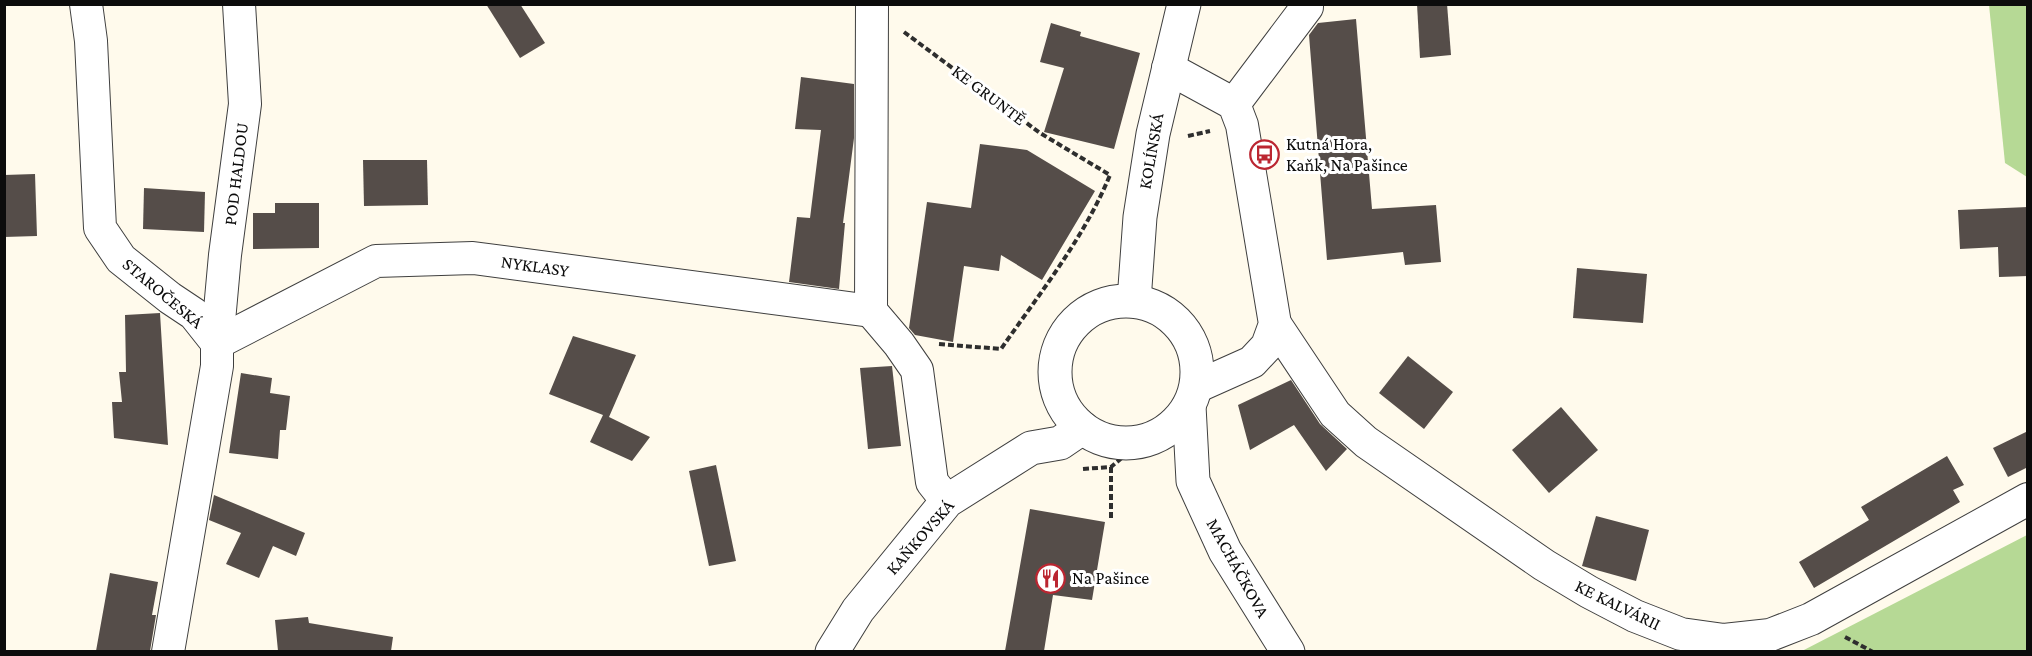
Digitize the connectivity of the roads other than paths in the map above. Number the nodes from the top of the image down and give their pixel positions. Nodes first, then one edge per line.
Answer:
1 (86, 4) edge
2 (239, 4) edge
3 (1184, 4) edge
4 (1307, 4) edge
5 (873, 7) edge
6 (1168, 68) junction
7 (1238, 115) junction
8 (1134, 301) junction
9 (871, 311) junction
10 (1275, 324) junction
11 (218, 343) junction
12 (1058, 392) junction
13 (1192, 397) junction
14 (1082, 428) junction
15 (1142, 441) junction
16 (1031, 448) junction
17 (1193, 481) junction
18 (2028, 499) edge
19 (946, 501) junction
20 (170, 651) edge
21 (832, 651) edge
22 (1288, 651) edge

1 - 11 street, STAROČESKÁ
2 - 11 street, POD HALDOU
3 - 6 street, KOLÍNSKÁ
4 - 7 street
5 - 9 street
6 - 7 street
6 - 8 street, KOLÍNSKÁ
7 - 10 street
8 - 12 street
8 - 13 street
9 - 11 street, NYKLASY
9 - 19 street
10 - 13 street
10 - 18 street, KE KALVÁRII
11 - 20 street, STAROČESKÁ
12 - 14 street
12 - 16 street
13 - 15 street
13 - 17 street
14 - 15 street
14 - 16 street
15 - 17 street
16 - 19 street, KAŇKOVSKÁ
17 - 22 street, MACHÁČKOVA
19 - 21 street, KAŇKOVSKÁ

